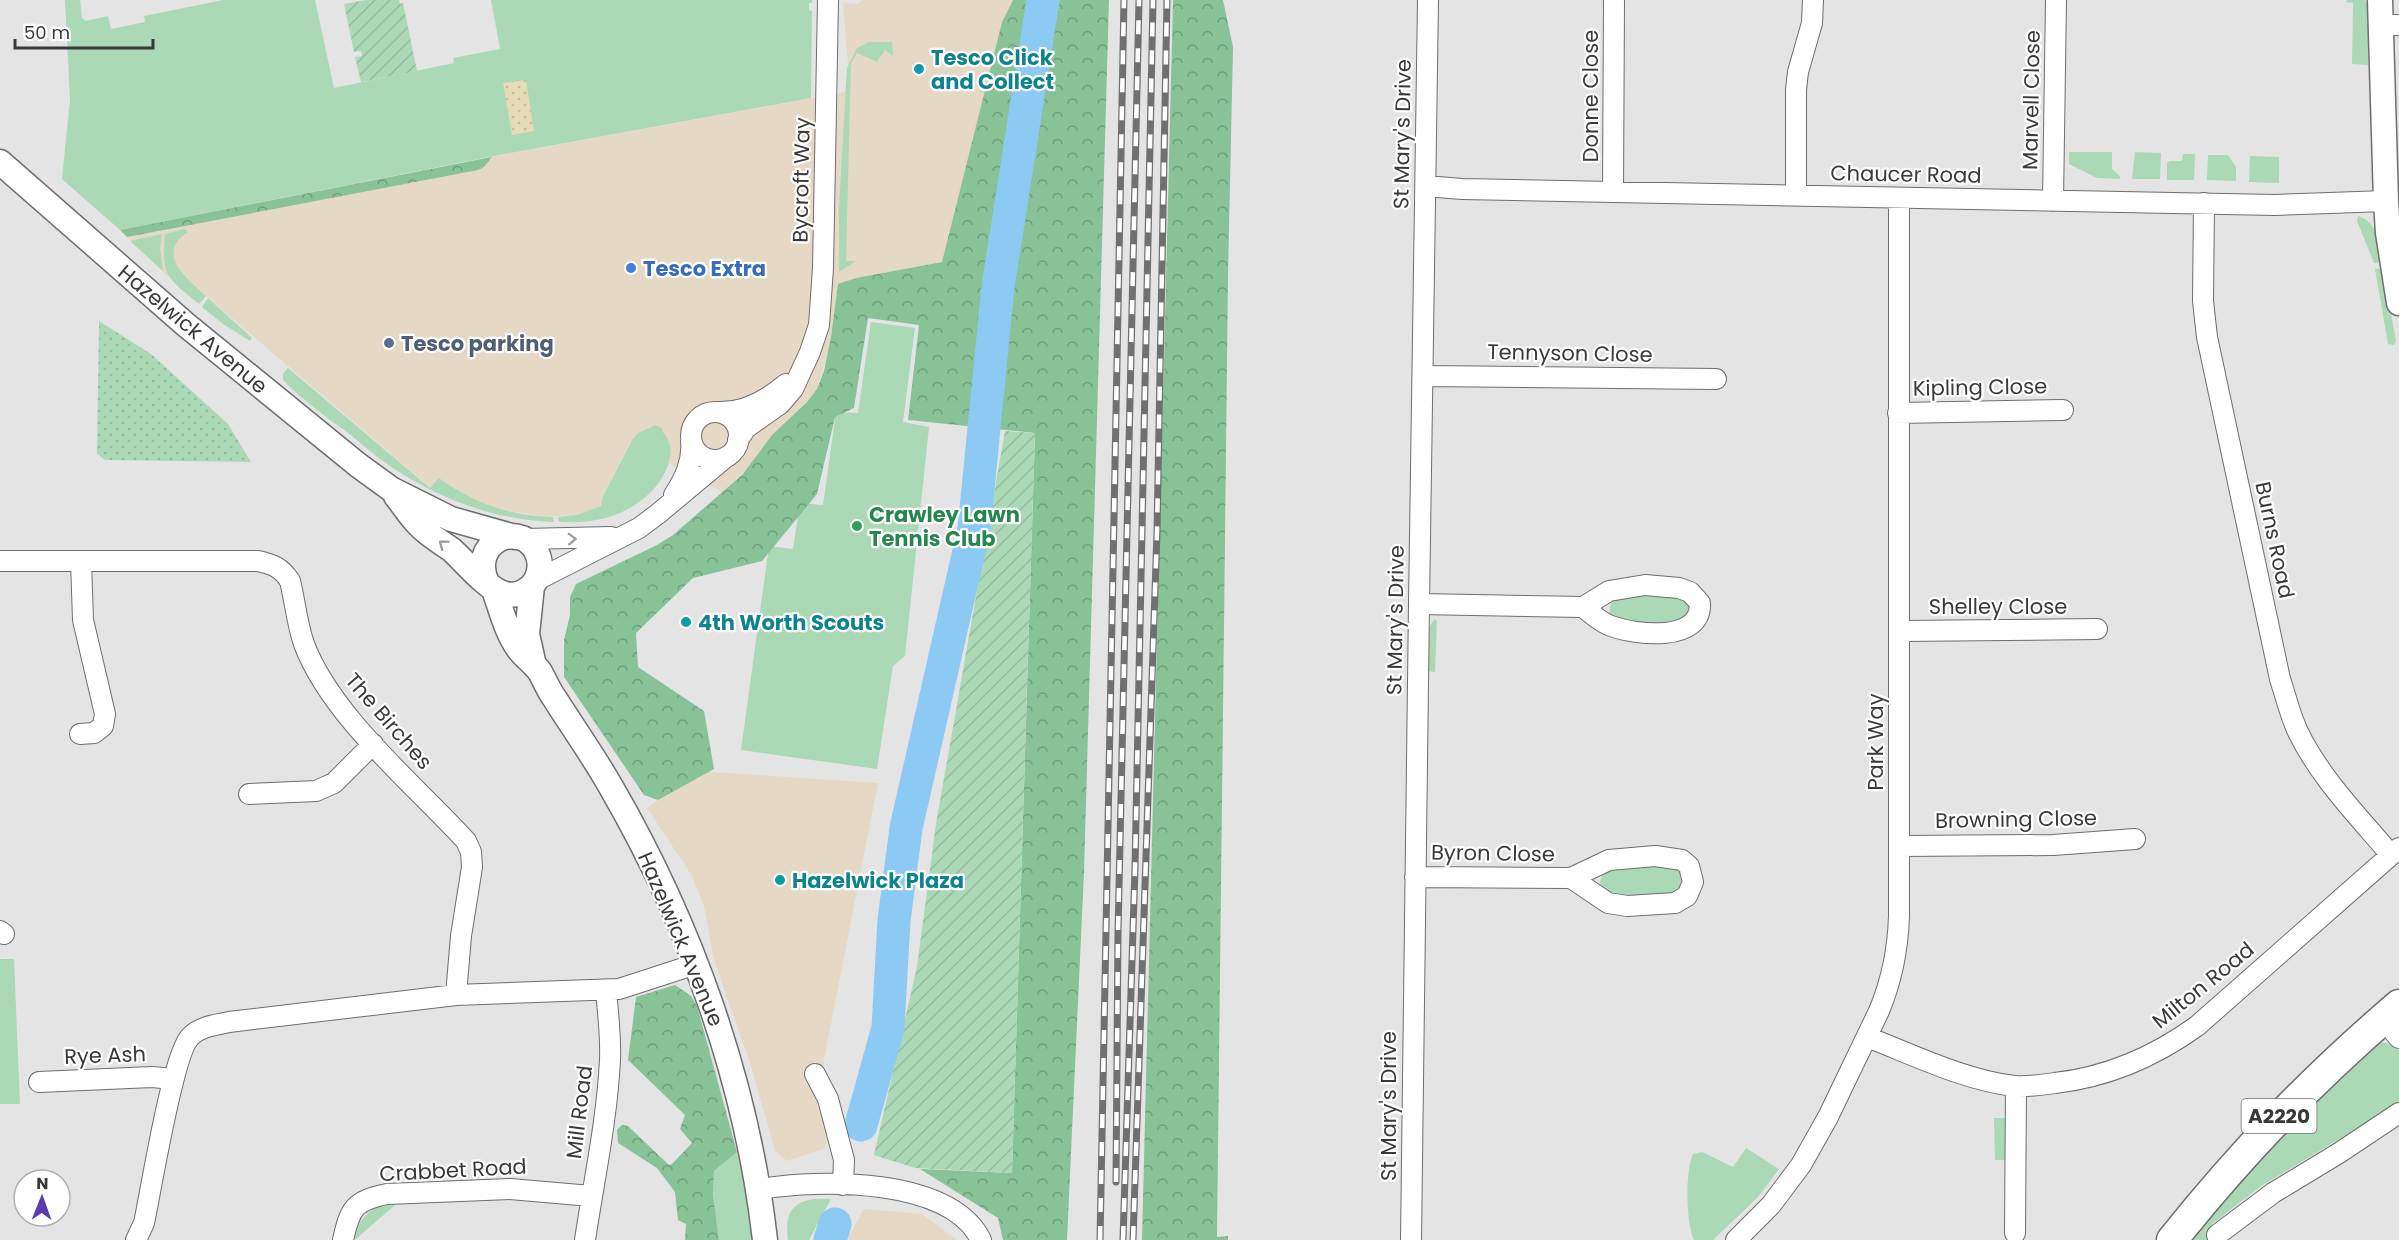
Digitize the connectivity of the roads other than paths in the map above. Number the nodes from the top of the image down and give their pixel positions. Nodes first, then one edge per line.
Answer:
1 (828, 0) edge
2 (1428, 0) edge
3 (1614, 0) edge
4 (1813, 0) edge
5 (2056, 0) edge
6 (2380, 0) edge
7 (2390, 25) edge
8 (0, 162) edge
9 (1426, 186) junction
10 (1613, 192) junction
11 (1796, 195) junction
12 (1899, 198) junction
13 (2054, 201) junction
14 (2386, 201) junction
15 (2204, 203) junction
16 (2399, 303) edge
17 (807, 359) junction
18 (1424, 376) junction
19 (1716, 379) dead end
20 (2063, 410) dead end
21 (718, 412) junction
22 (1898, 413) junction
23 (738, 440) junction
24 (691, 441) junction
25 (726, 457) junction
26 (391, 489) junction
27 (660, 513) junction
28 (620, 537) junction
29 (519, 538) junction
30 (0, 561) edge
31 (81, 561) junction
32 (533, 583) junction
33 (491, 586) junction
34 (1419, 604) junction
35 (1583, 608) junction
36 (2097, 629) dead end
37 (1899, 631) junction
38 (534, 663) junction
39 (80, 734) dead end
40 (374, 744) junction
41 (249, 794) dead end
42 (2135, 839) dead end
43 (1899, 846) junction
44 (2395, 851) edge
45 (1415, 877) junction
46 (1572, 878) junction
47 (696, 964) junction
48 (606, 990) junction
49 (456, 995) junction
50 (2394, 1021) edge
51 (1867, 1037) junction
52 (815, 1074) dead end
53 (173, 1079) junction
54 (39, 1082) dead end
55 (2016, 1086) junction
56 (2399, 1113) edge
57 (843, 1185) junction
58 (760, 1189) junction
59 (591, 1196) junction
60 (2015, 1233) dead end
61 (2217, 1235) dead end
62 (136, 1240) edge
63 (343, 1240) edge
64 (585, 1240) edge
65 (765, 1240) edge
66 (981, 1240) edge
67 (1411, 1240) edge
68 (1736, 1240) edge
69 (2172, 1240) edge

1 - 17 street, Bycroft Way
2 - 9 street, St Mary's Drive
3 - 10 street, Donne Close
4 - 11 street
5 - 13 street, Marvell Close
6 - 7 street
7 - 14 street
8 - 26 street, Hazelwick Avenue
9 - 10 street, Chaucer Road
9 - 18 street, St Mary's Drive
10 - 11 street, Chaucer Road
11 - 12 street, Chaucer Road
12 - 13 street, Chaucer Road
12 - 22 street, Park Way
13 - 15 street, Chaucer Road
14 - 15 street, Chaucer Road
14 - 16 street
15 - 44 street, Burns Road
17 - 21 street, Bycroft Way
17 - 23 street, Bycroft Way
18 - 19 street, Tennyson Close
18 - 34 street, St Mary's Drive
20 - 22 street, Kipling Close
21 - 23 street
21 - 24 street, Bycroft Way
22 - 37 street, Park Way
23 - 25 street, Bycroft Way
24 - 25 street
24 - 27 street, Bycroft Way
25 - 27 street, Bycroft Way
26 - 29 street, Hazelwick Avenue
33 -> 26 street, Hazelwick Avenue
27 - 28 street, Bycroft Way
29 -> 28 street, Bycroft Way
28 - 32 street, Bycroft Way
29 - 32 street
29 - 33 street
30 - 31 street, The Birches
31 - 39 street
31 - 40 street, The Birches
32 - 33 street
32 - 38 street, Hazelwick Avenue
33 - 38 street, Hazelwick Avenue
34 - 35 street
34 - 45 street, St Mary's Drive
35 - 35 street
36 - 37 street, Shelley Close
37 - 43 street, Park Way
38 - 47 street, Hazelwick Avenue
40 - 41 street
40 - 49 street, The Birches
42 - 43 street, Browning Close
43 - 51 street, Park Way
44 - 55 street, Milton Road
45 - 46 street, Byron Close
45 - 67 street, St Mary's Drive
46 - 46 street, Byron Close
47 - 48 street
47 - 58 street, Hazelwick Avenue
48 - 49 street
48 - 59 street, Mill Road
49 - 53 street
50 - 69 main road, A2220
51 - 55 street, Milton Road
51 - 68 street, Park Way
52 - 57 street
53 - 54 street, Rye Ash
53 - 62 street
55 - 60 street
56 - 61 street
57 - 58 street
57 - 66 street
58 - 65 street, Hazelwick Avenue
59 - 63 street, Crabbet Road
59 - 64 street, Mill Road

